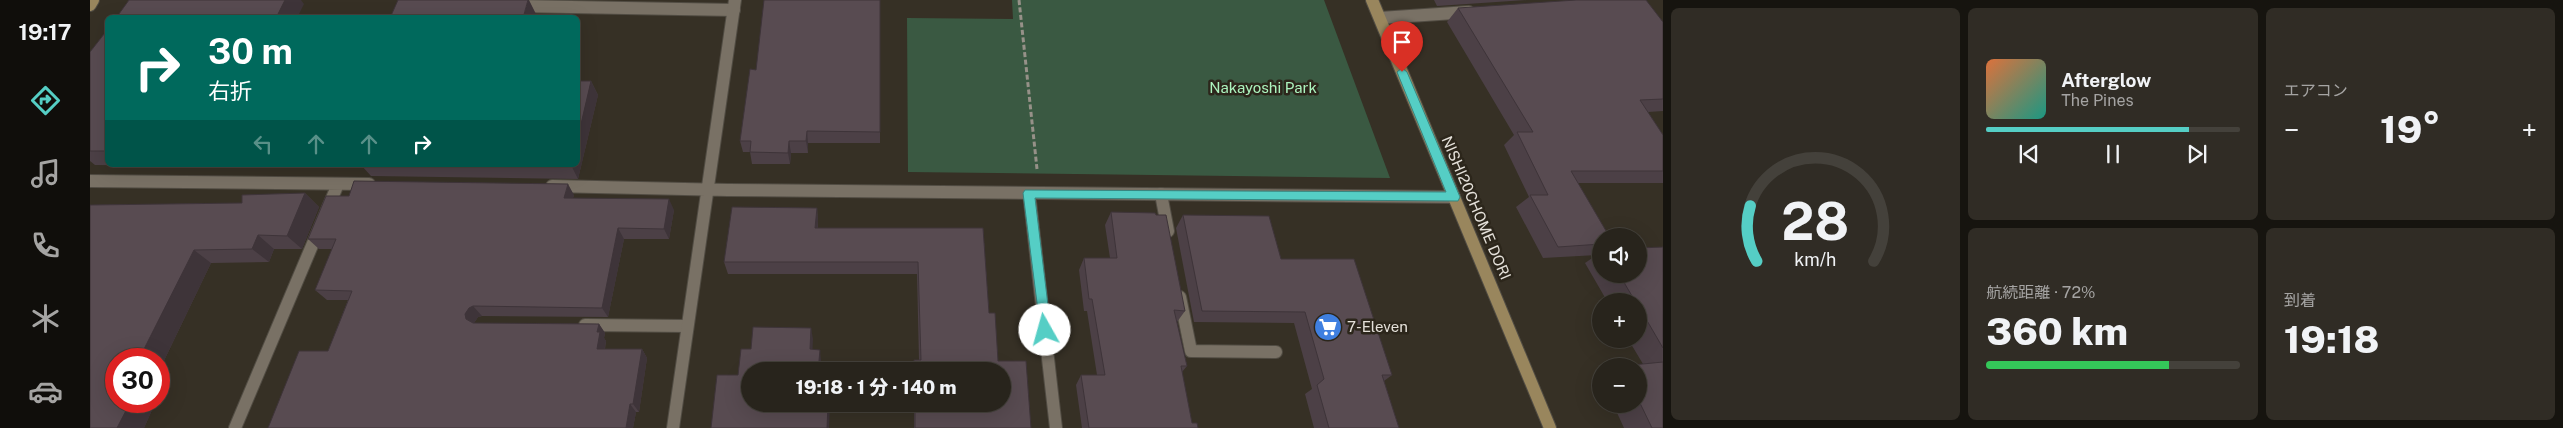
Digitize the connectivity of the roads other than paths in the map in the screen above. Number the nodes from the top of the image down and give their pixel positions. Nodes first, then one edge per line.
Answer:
1 (93, 0) edge
2 (1372, 0) edge
3 (90, 5) edge
4 (734, 5) edge
5 (505, 6) edge
6 (1482, 11) edge
7 (1380, 18) junction
8 (90, 181) edge
9 (338, 184) junction
10 (378, 184) edge
11 (537, 186) edge
12 (706, 190) junction
13 (1029, 193) junction
14 (1161, 194) junction
15 (1454, 197) junction
16 (1170, 243) edge
17 (1178, 282) edge
18 (570, 325) edge
19 (687, 326) junction
20 (1276, 352) dead end
21 (235, 428) edge
22 (673, 428) edge
23 (1056, 428) edge
24 (1550, 428) edge

1 - 3 street
2 - 7 street, NISHI20CHOME DORI
4 - 5 street
4 - 12 street
6 - 7 street
7 - 15 street, NISHI20CHOME DORI
8 - 9 street
9 - 10 street
9 - 21 street
11 - 12 street
12 - 13 street
12 - 19 street
13 - 14 street
13 - 23 street
14 - 15 street
14 - 16 street
15 - 24 street, NISHI20CHOME DORI
17 - 20 street
18 - 19 street
19 - 22 street

